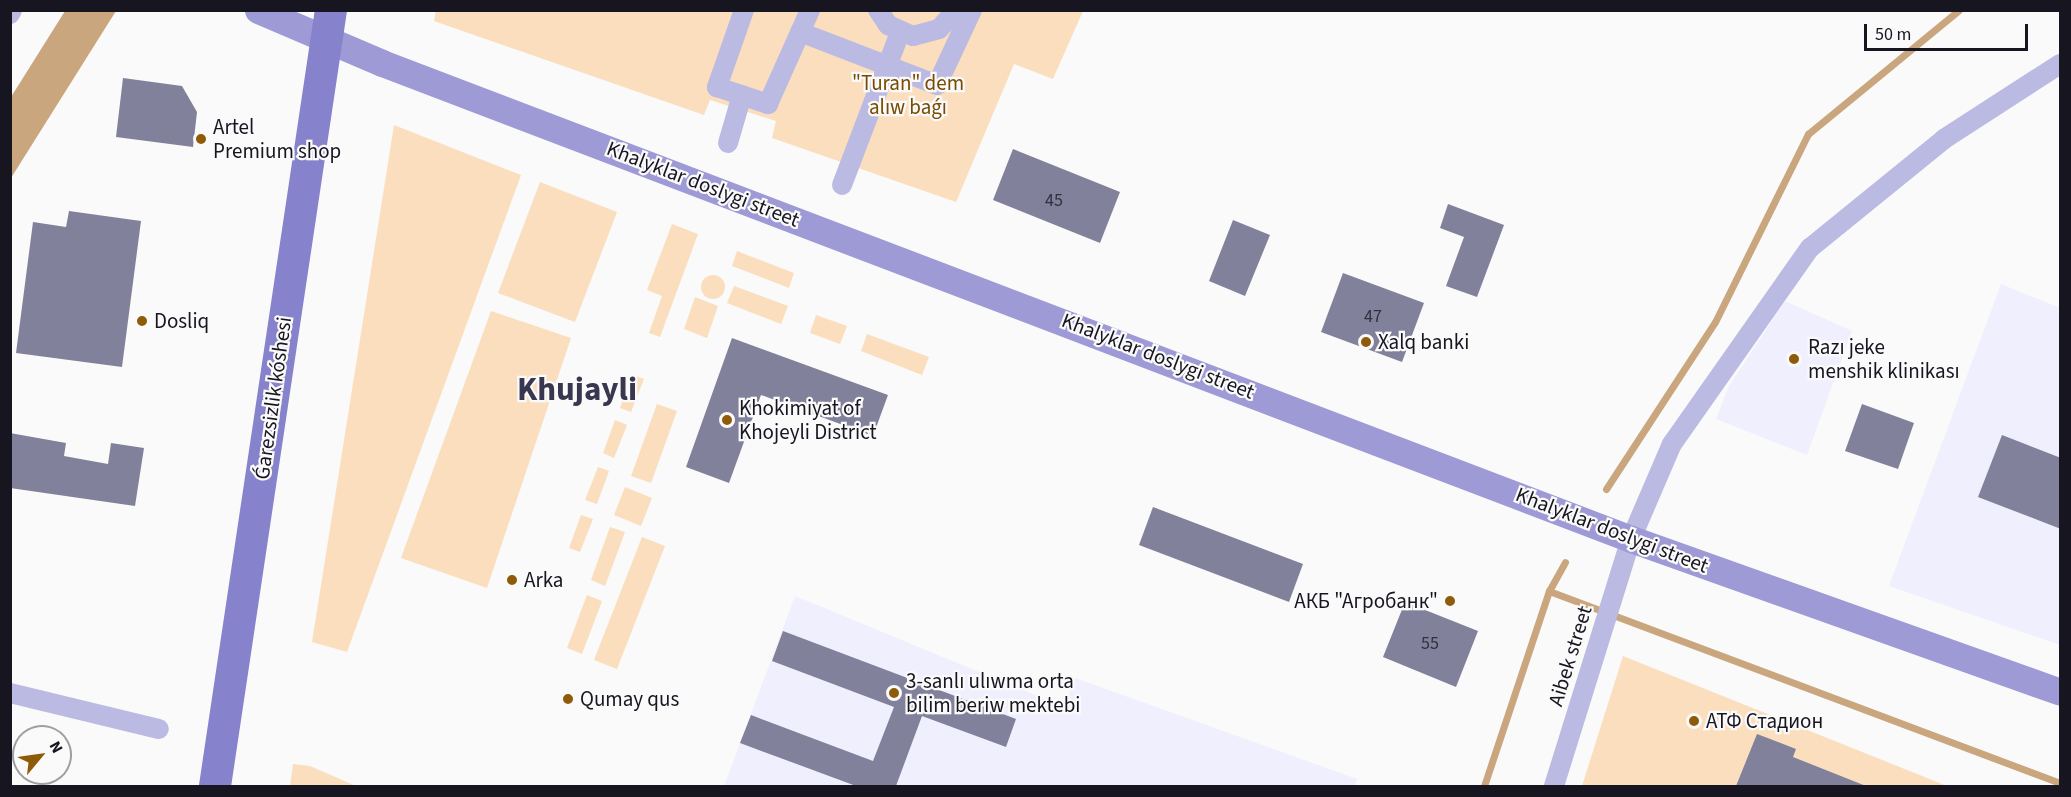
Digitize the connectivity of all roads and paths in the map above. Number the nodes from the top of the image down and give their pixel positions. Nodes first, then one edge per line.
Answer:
1 (258, 10) edge
2 (744, 10) edge
3 (810, 10) edge
4 (878, 10) edge
5 (965, 11) edge
6 (329, 25) edge
7 (800, 32) junction
8 (900, 32) junction
9 (2061, 64) edge
10 (742, 95) junction
11 (728, 143) dead end
12 (842, 185) dead end
13 (1631, 539) junction
14 (2061, 692) edge
15 (10, 693) edge
16 (159, 729) dead end
17 (215, 786) edge
18 (1554, 786) edge

1 - 6 street, Khalyklar doslygi street
2 - 10 street
3 - 7 street
4 - 8 street
5 - 7 street
5 - 8 street
6 - 13 street, Khalyklar doslygi street
6 - 17 main road, Ǵarezsizlik kóshesi
7 - 10 street
8 - 12 street
9 - 13 street, Aibek street
10 - 11 street
13 - 14 street, Khalyklar doslygi street
13 - 18 street, Aibek street
15 - 16 street

